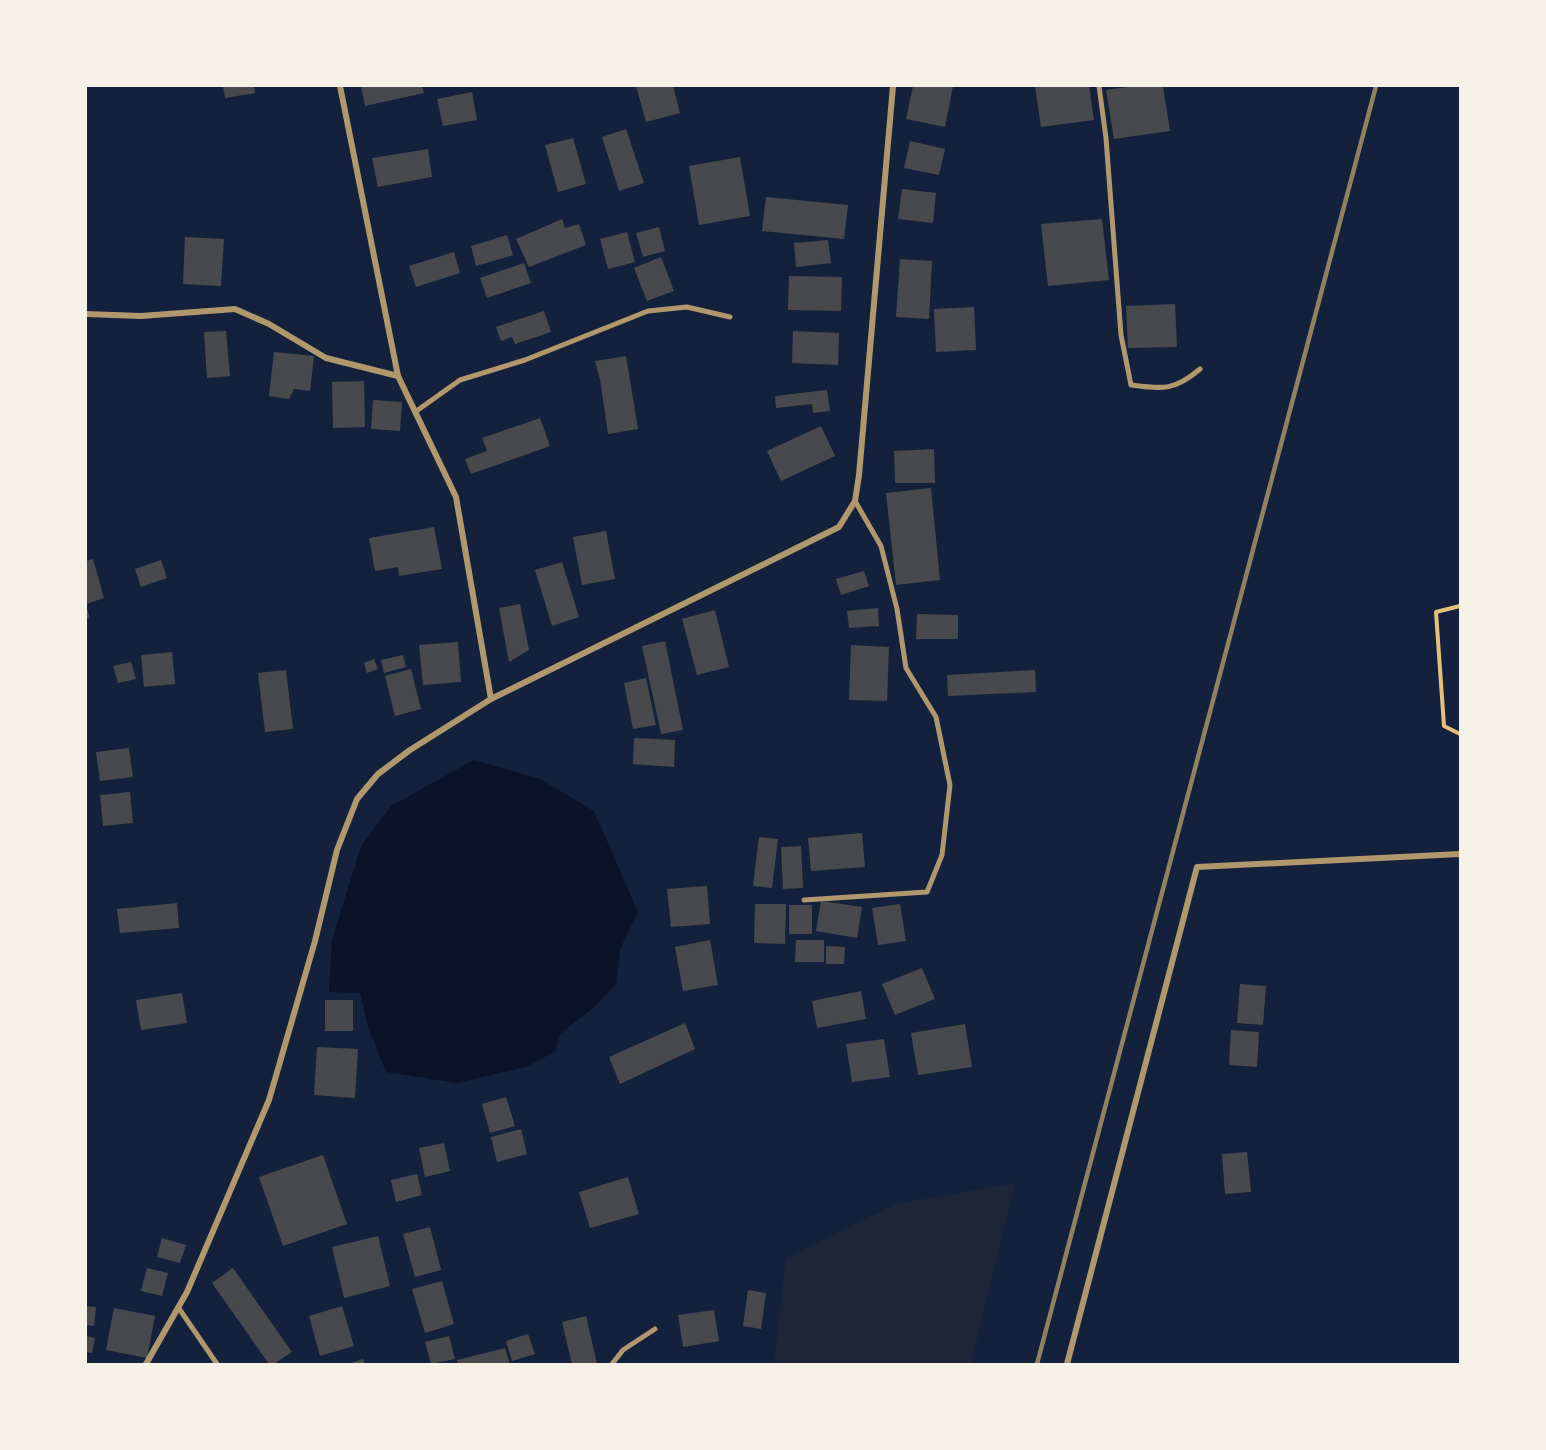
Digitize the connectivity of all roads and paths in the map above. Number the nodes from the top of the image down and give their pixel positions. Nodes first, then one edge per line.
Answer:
1 (340, 86) edge
2 (893, 86) edge
3 (1099, 86) edge
4 (86, 314) edge
5 (730, 316) dead end
6 (1200, 369) dead end
7 (398, 376) junction
8 (415, 412) junction
9 (855, 501) junction
10 (1461, 606) edge
11 (491, 699) junction
12 (1461, 734) edge
13 (1461, 854) edge
14 (804, 900) dead end
15 (178, 1307) junction
16 (655, 1329) dead end
17 (146, 1365) edge
18 (217, 1365) edge
19 (612, 1365) edge
20 (1066, 1365) edge

1 - 7 street
2 - 9 street
3 - 6 street
4 - 7 street
5 - 8 street
7 - 8 street
8 - 11 street
9 - 11 street
9 - 14 street
10 - 12 path
11 - 15 street
13 - 20 street
15 - 17 street
15 - 18 street
16 - 19 street

